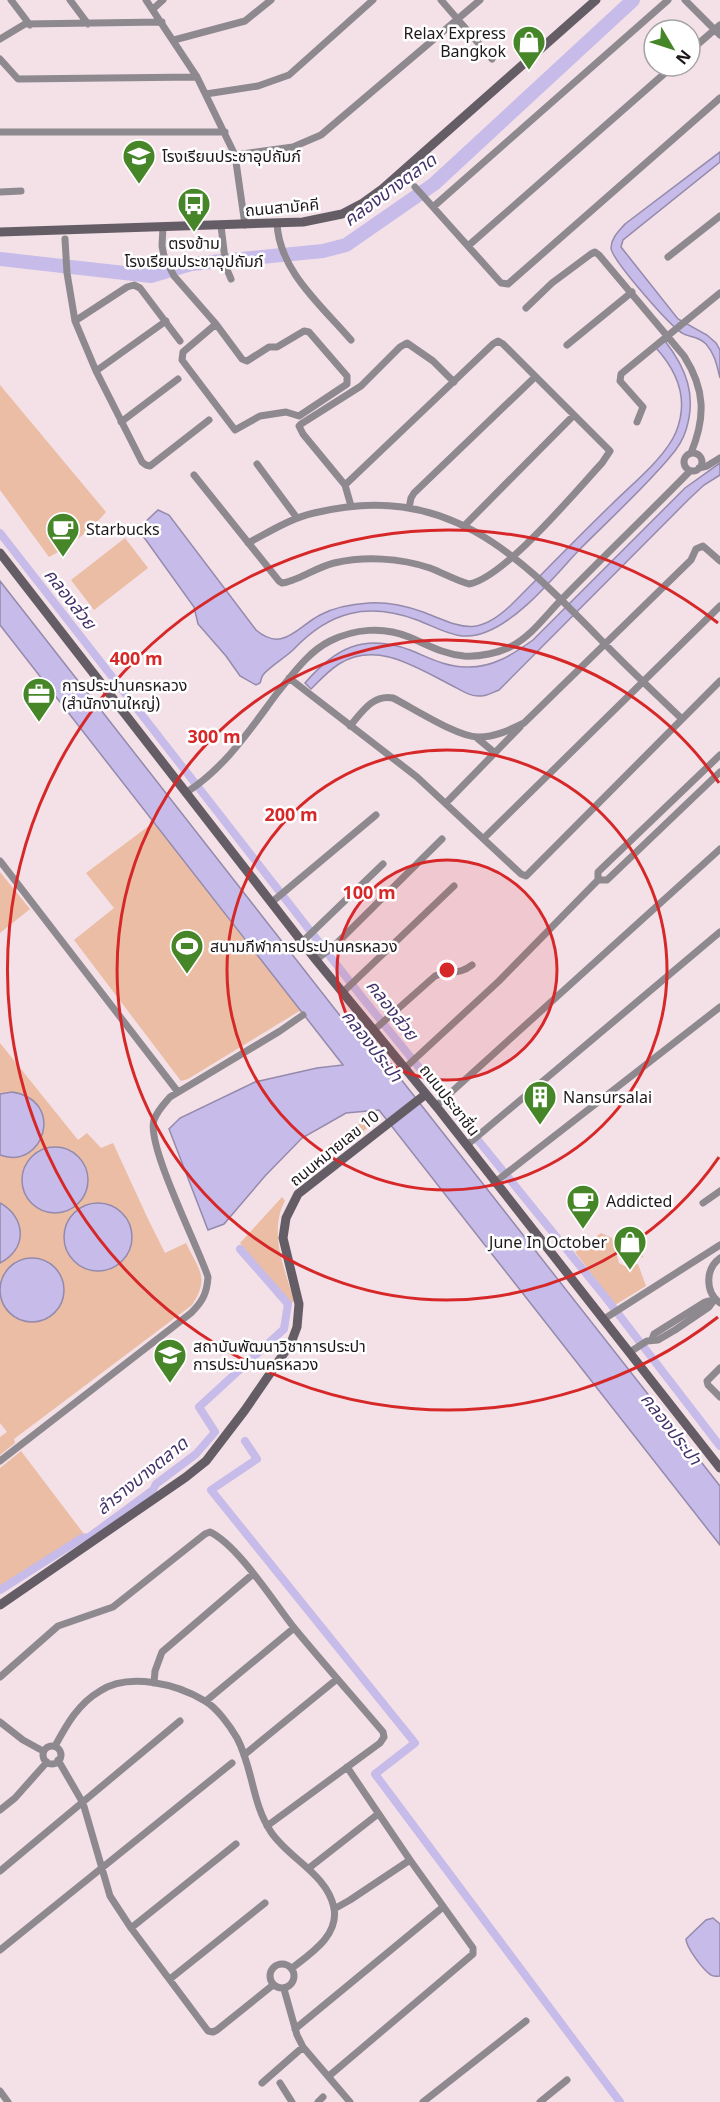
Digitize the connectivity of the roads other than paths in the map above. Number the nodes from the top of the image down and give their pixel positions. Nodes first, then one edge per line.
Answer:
1 (11, 0) edge
2 (70, 0) edge
3 (146, 0) edge
4 (163, 0) edge
5 (271, 0) edge
6 (374, 0) edge
7 (441, 0) edge
8 (480, 0) edge
9 (596, 0) edge
10 (668, 0) edge
11 (685, 0) edge
12 (153, 9) junction
13 (458, 19) junction
14 (162, 22) junction
15 (88, 24) junction
16 (30, 25) junction
17 (718, 30) edge
18 (0, 39) edge
19 (174, 40) junction
20 (702, 42) edge
21 (0, 59) edge
22 (492, 59) dead end
23 (197, 77) junction
24 (659, 78) edge
25 (206, 94) junction
26 (720, 98) edge
27 (0, 132) edge
28 (225, 132) junction
29 (235, 155) junction
30 (415, 186) dead end
31 (21, 191) dead end
32 (0, 192) edge
33 (433, 207) junction
34 (720, 216) edge
35 (277, 223) junction
36 (245, 225) junction
37 (221, 226) junction
38 (163, 227) junction
39 (0, 232) edge
40 (65, 239) dead end
41 (468, 246) junction
42 (668, 257) dead end
43 (231, 279) dead end
44 (632, 292) junction
45 (720, 292) edge
46 (526, 308) dead end
47 (75, 321) junction
48 (166, 321) junction
49 (216, 324) junction
50 (667, 336) junction
51 (351, 340) dead end
52 (180, 341) dead end
53 (567, 345) dead end
54 (96, 371) junction
55 (535, 377) junction
56 (178, 379) dead end
57 (454, 382) junction
58 (574, 415) junction
59 (209, 420) dead end
60 (121, 422) junction
61 (637, 422) dead end
62 (691, 453) junction
63 (720, 458) edge
64 (257, 464) dead end
65 (699, 468) junction
66 (690, 471) junction
67 (194, 475) dead end
68 (345, 485) junction
69 (351, 506) junction
70 (409, 508) junction
71 (297, 518) junction
72 (464, 526) junction
73 (248, 543) junction
74 (0, 553) edge
75 (514, 556) junction
76 (720, 561) edge
77 (562, 598) junction
78 (720, 606) edge
79 (605, 644) junction
80 (289, 678) junction
81 (720, 681) edge
82 (644, 682) junction
83 (682, 719) junction
84 (524, 723) junction
85 (350, 726) junction
86 (477, 738) junction
87 (495, 753) junction
88 (720, 755) edge
89 (720, 772) edge
90 (696, 778) junction
91 (704, 786) junction
92 (190, 790) junction
93 (446, 802) junction
94 (376, 815) dead end
95 (484, 838) junction
96 (442, 839) dead end
97 (630, 841) junction
98 (720, 849) edge
99 (639, 850) junction
100 (0, 861) edge
101 (383, 864) dead end
102 (598, 880) junction
103 (454, 886) dead end
104 (276, 899) junction
105 (720, 932) edge
106 (305, 939) junction
107 (320, 957) junction
108 (472, 965) dead end
109 (345, 990) junction
110 (720, 1007) edge
111 (303, 1015) dead end
112 (381, 1024) junction
113 (408, 1065) junction
114 (178, 1092) junction
115 (423, 1096) junction
116 (439, 1104) junction
117 (470, 1142) junction
118 (497, 1181) junction
119 (720, 1191) edge
120 (703, 1203) dead end
121 (720, 1245) edge
122 (720, 1258) edge
123 (717, 1301) edge
124 (607, 1318) junction
125 (633, 1349) junction
126 (720, 1368) edge
127 (720, 1397) edge
128 (0, 1461) edge
129 (720, 1468) edge
130 (253, 1574) junction
131 (0, 1605) edge
132 (294, 1628) junction
133 (0, 1677) edge
134 (337, 1679) junction
135 (154, 1683) junction
136 (206, 1701) junction
137 (180, 1721) dead end
138 (0, 1722) edge
139 (55, 1746) junction
140 (43, 1751) junction
141 (244, 1755) junction
142 (58, 1760) junction
143 (47, 1762) junction
144 (232, 1763) dead end
145 (346, 1767) junction
146 (83, 1803) junction
147 (0, 1810) edge
148 (378, 1814) junction
149 (267, 1826) junction
150 (236, 1844) dead end
151 (410, 1860) junction
152 (309, 1868) junction
153 (102, 1869) junction
154 (0, 1871) edge
155 (265, 1903) dead end
156 (443, 1907) junction
157 (334, 1909) junction
158 (131, 1928) junction
159 (0, 1950) edge
160 (292, 1968) junction
161 (170, 1979) junction
162 (273, 1984) junction
163 (284, 1989) junction
164 (526, 2021) dead end
165 (295, 2029) junction
166 (303, 2047) junction
167 (329, 2076) junction
168 (567, 2080) dead end
169 (262, 2083) dead end
170 (280, 2083) dead end
171 (0, 2091) edge
172 (8, 2102) edge
173 (292, 2102) edge
174 (350, 2102) edge
175 (423, 2102) edge
176 (540, 2102) edge

1 - 16 street
2 - 15 street
3 - 12 street
4 - 12 street
5 - 19 street
6 - 25 street
7 - 13 street
8 - 13 street
9 - 35 main road, ถนนสามัคคี
10 - 33 street
11 - 17 street
12 - 14 street
13 - 22 street
13 - 29 street
14 - 15 street
14 - 19 street
15 - 16 street
16 - 18 street
17 - 20 street
19 - 23 street
21 - 23 street
23 - 25 street
24 - 41 street
25 - 28 street
26 - 41 street
27 - 28 street
28 - 29 street
29 - 36 street
30 - 33 street
31 - 32 street
33 - 41 street
34 - 42 street
35 - 36 main road, ถนนสามัคคี
35 - 51 street
36 - 37 main road, ถนนสามัคคี
37 - 38 main road, ถนนสามัคคี
37 - 43 street
38 - 39 main road, ถนนสามัคคี
38 - 49 street
40 - 47 street
44 - 46 street
44 - 50 street
44 - 53 street
45 - 50 street
47 - 48 street
47 - 54 street
48 - 52 street
48 - 54 street
49 - 49 street
50 - 61 street
50 - 62 street
54 - 60 street
55 - 57 street
55 - 58 street
55 - 70 street
56 - 60 street
57 - 68 street
57 - 68 street
58 - 72 street
58 - 75 street
59 - 60 street
62 - 65 street
62 - 66 street
63 - 65 street
64 - 71 street
65 - 66 street
66 - 77 street
67 - 73 street
68 - 69 street
69 - 70 street
69 - 71 street
70 - 72 street
71 - 73 street
72 - 75 street
73 - 75 street
74 - 92 main road, ถนนประชาชื่น
75 - 77 street
76 - 79 street
77 - 79 street
77 - 80 street
78 - 82 street
79 - 82 street
79 - 84 street
80 - 85 street
80 - 92 street
81 - 83 street
82 - 83 street
82 - 95 street
83 - 95 street
84 - 86 street
84 - 87 street
85 - 86 street
85 - 93 street
86 - 87 street
87 - 93 street
88 - 90 street
89 - 91 street
90 - 91 street
90 - 97 street
91 - 99 street
92 - 104 main road, ถนนประชาชื่น
93 - 95 street
94 - 104 street
96 - 107 street
97 - 99 street
97 - 102 street
98 - 116 street
99 - 102 street
100 - 114 street
101 - 106 street
102 - 113 street
103 - 109 street
104 - 106 main road, ถนนประชาชื่น
105 - 117 street
106 - 107 main road, ถนนประชาชื่น
107 - 109 main road, ถนนประชาชื่น
108 - 112 street
109 - 112 main road, ถนนประชาชื่น
110 - 118 street
111 - 114 street
112 - 113 main road, ถนนประชาชื่น
113 - 115 main road, ถนนประชาชื่น
114 - 128 street
115 - 116 main road, ถนนประชาชื่น
115 - 131 main road, ถนนหมายเลข 10
116 - 117 main road, ถนนประชาชื่น
117 - 118 main road, ถนนประชาชื่น
118 - 124 main road, ถนนประชาชื่น
119 - 120 street
121 - 124 street
122 - 123 street
123 - 125 street
124 - 125 main road, ถนนประชาชื่น
125 - 129 main road, ถนนประชาชื่น
126 - 127 street
130 - 132 street
130 - 133 street
130 - 135 street
132 - 134 street
132 - 136 street
134 - 141 street
134 - 145 street
135 - 136 street
135 - 139 street
136 - 141 street
137 - 146 street
138 - 140 street
139 - 140 street
139 - 142 street
140 - 143 street
141 - 149 street
142 - 143 street
142 - 146 street
143 - 147 street
144 - 153 street
145 - 148 street
145 - 149 street
146 - 153 street
146 - 154 street
148 - 151 street
148 - 152 street
149 - 152 street
150 - 158 street
151 - 156 street
151 - 157 street
152 - 157 street
153 - 158 street
153 - 159 street
155 - 161 street
156 - 165 street
156 - 167 street
157 - 160 street
158 - 161 street
160 - 162 street
160 - 163 street
161 - 162 street
162 - 163 street
163 - 165 street
164 - 175 street
165 - 166 street
166 - 167 street
166 - 169 street
167 - 174 street
168 - 176 street
170 - 173 street
171 - 172 street

